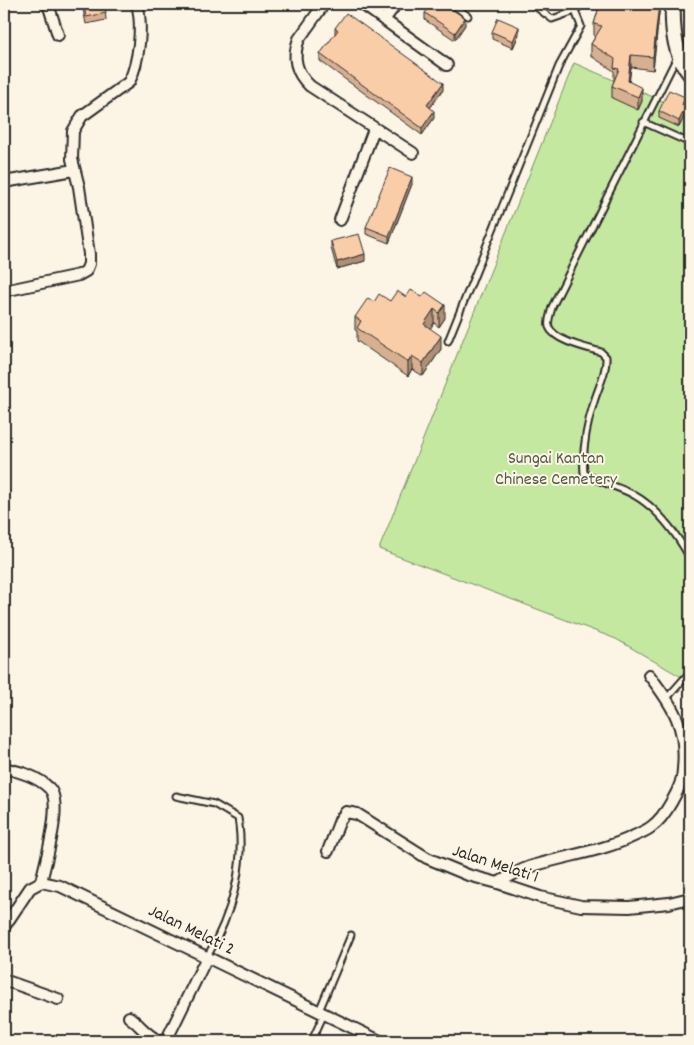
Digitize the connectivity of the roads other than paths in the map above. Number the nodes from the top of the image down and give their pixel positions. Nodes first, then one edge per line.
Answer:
1 (48, 4) edge
2 (137, 4) edge
3 (324, 4) edge
4 (362, 4) edge
5 (396, 4) edge
6 (452, 4) edge
7 (532, 4) edge
8 (582, 4) edge
9 (673, 4) edge
10 (575, 10) junction
11 (468, 16) dead end
12 (384, 20) junction
13 (58, 34) dead end
14 (678, 54) junction
15 (447, 65) dead end
16 (690, 74) edge
17 (643, 122) junction
18 (374, 129) junction
19 (690, 143) edge
20 (413, 153) dead end
21 (74, 170) junction
22 (4, 182) edge
23 (340, 220) dead end
24 (4, 291) edge
25 (448, 341) dead end
26 (690, 558) edge
27 (690, 672) edge
28 (649, 676) dead end
29 (666, 699) junction
30 (4, 768) edge
31 (176, 796) dead end
32 (328, 851) dead end
33 (41, 882) junction
34 (498, 883) junction
35 (690, 898) edge
36 (4, 927) edge
37 (351, 935) dead end
38 (207, 957) junction
39 (4, 980) edge
40 (58, 999) dead end
41 (321, 1013) junction
42 (129, 1017) dead end
43 (160, 1041) edge
44 (166, 1041) edge
45 (314, 1041) edge
46 (380, 1041) edge

1 - 13 street
2 - 21 street
3 - 18 street
4 - 12 street
5 - 12 street
6 - 11 lane
7 - 10 lane
8 - 10 lane
9 - 14 main road
10 - 25 lane
12 - 15 street
14 - 16 main road
14 - 17 lane
17 - 19 lane
17 - 26 lane
18 - 20 street
18 - 23 street
21 - 22 street
21 - 24 street
27 - 29 lane
28 - 29 street
29 - 34 street
30 - 33 street
31 - 38 lane
32 - 34 street, Jalan Melati 1
33 - 36 street
33 - 38 street, Jalan Melati 2
34 - 35 street, Jalan Melati 1
37 - 41 lane
38 - 41 street, Jalan Melati 2
38 - 44 street
39 - 40 street
41 - 45 lane
41 - 46 street, Jalan Melati 2
42 - 43 street

